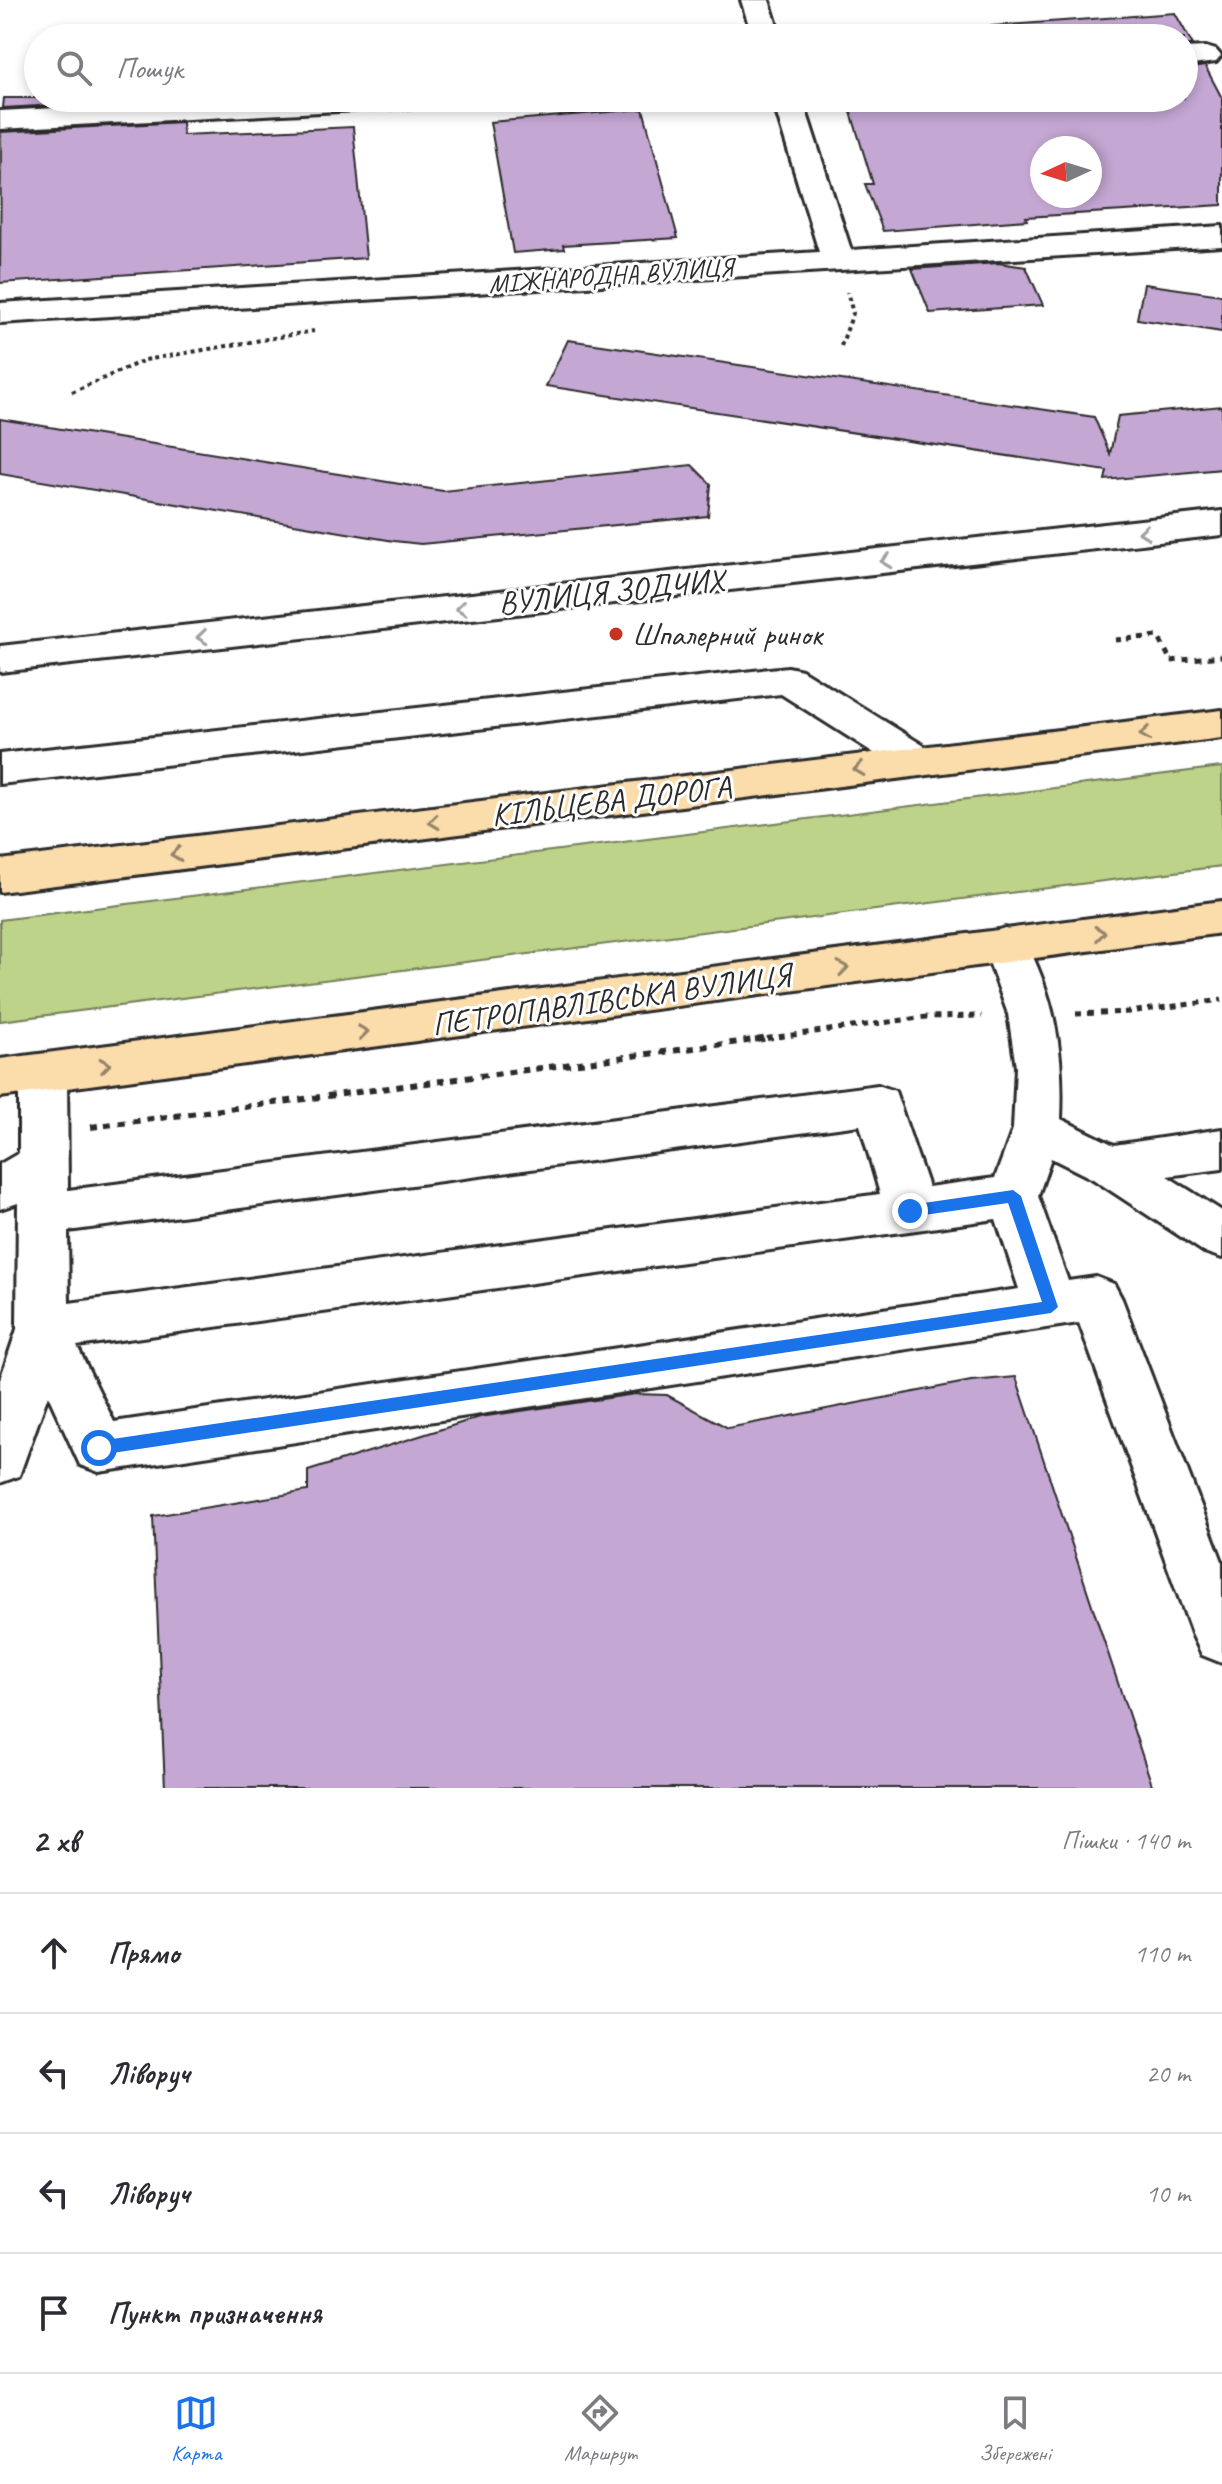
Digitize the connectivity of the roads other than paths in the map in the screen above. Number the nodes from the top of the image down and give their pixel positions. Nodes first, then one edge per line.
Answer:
1 (755, 0) edge
2 (763, 24) edge
3 (151, 112) edge
4 (791, 112) edge
5 (0, 120) edge
6 (1222, 236) edge
7 (838, 260) junction
8 (0, 313) edge
9 (1222, 523) edge
10 (0, 659) edge
11 (1222, 724) edge
12 (919, 762) junction
13 (0, 769) edge
14 (0, 876) edge
15 (1222, 917) edge
16 (1005, 945) junction
17 (22, 1076) edge
18 (1037, 1129) junction
19 (44, 1147) junction
20 (1222, 1149) edge
21 (1110, 1165) junction
22 (0, 1189) edge
23 (1013, 1196) junction
24 (910, 1211) junction
25 (44, 1214) junction
26 (1222, 1237) edge
27 (1051, 1307) junction
28 (43, 1329) junction
29 (0, 1459) edge
30 (1222, 1636) edge

1 - 2 street
3 - 5 street
4 - 7 street
6 - 7 street, МІЖНАРОДНА ВУЛИЦЯ
7 - 8 street, МІЖНАРОДНА ВУЛИЦЯ
9 -> 10 street, ВУЛИЦЯ ЗОДЧИХ
11 -> 12 highway, КІЛЬЦЕВА ДОРОГА
12 - 13 street
12 -> 14 highway, КІЛЬЦЕВА ДОРОГА
16 -> 15 highway, ПЕТРОПАВЛІВСЬКА ВУЛИЦЯ
17 -> 16 highway, ПЕТРОПАВЛІВСЬКА ВУЛИЦЯ
16 - 18 street
17 - 19 street
18 - 21 street
18 - 23 street
19 - 22 street
19 - 25 street
20 - 21 street
21 - 26 street
23 - 24 street
23 - 27 street
24 - 25 street
24 - 28 street
25 - 28 street
27 - 28 street
27 - 30 street
28 - 29 street

